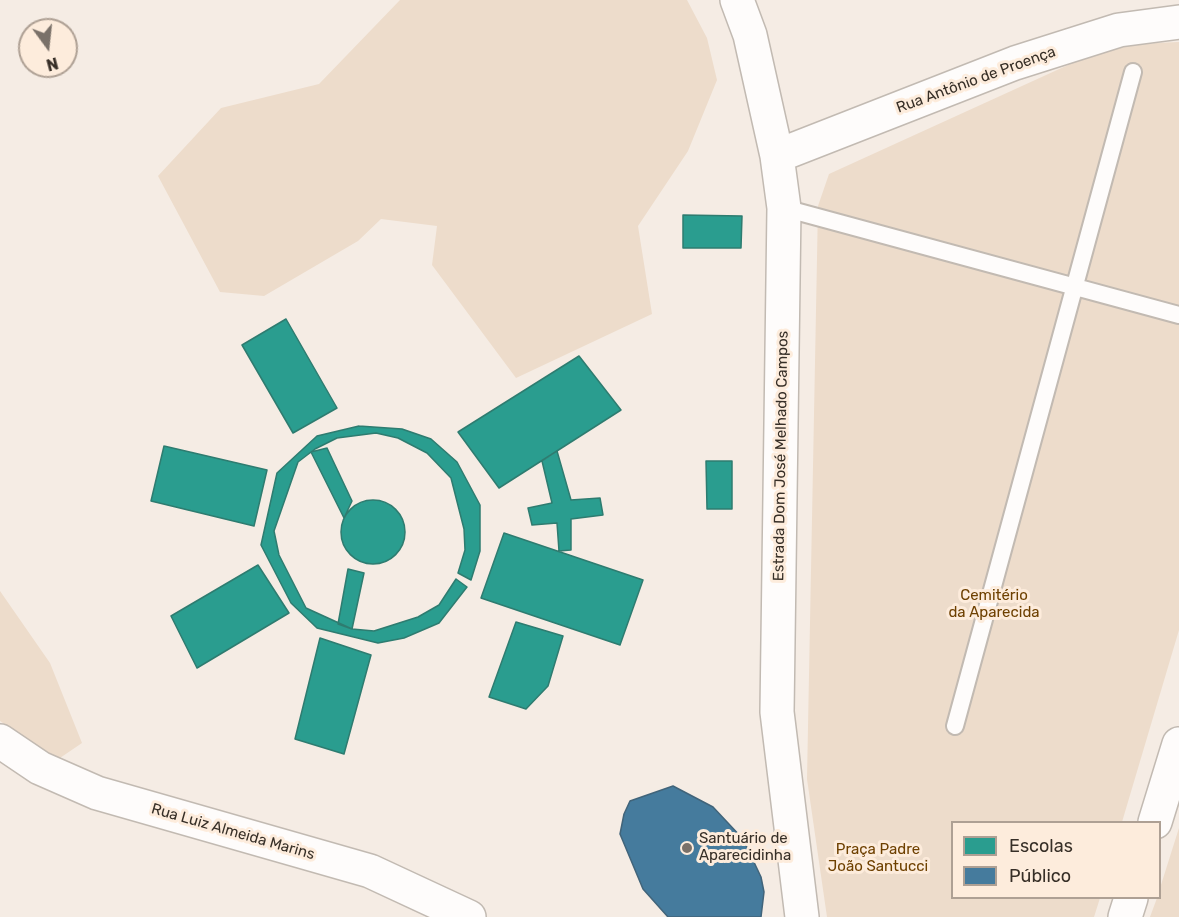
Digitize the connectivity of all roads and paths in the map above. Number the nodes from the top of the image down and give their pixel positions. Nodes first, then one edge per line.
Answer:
1 (737, 0) edge
2 (1179, 22) edge
3 (1132, 72) dead end
4 (777, 156) junction
5 (784, 208) junction
6 (1074, 286) junction
7 (1179, 315) edge
8 (955, 726) dead end
9 (0, 741) edge
10 (1179, 744) edge
11 (1155, 821) edge
12 (1130, 899) edge
13 (469, 917) edge
14 (801, 917) edge
15 (1125, 917) edge

1 - 4 street, Estrada Dom José Melhado Campos
2 - 4 street, Rua Antônio de Proença
3 - 6 lane
4 - 5 street, Estrada Dom José Melhado Campos
5 - 6 lane
5 - 14 street, Estrada Dom José Melhado Campos
6 - 7 lane
6 - 8 lane
9 - 13 street, Rua Luiz Almeida Marins
10 - 11 street
12 - 15 street

